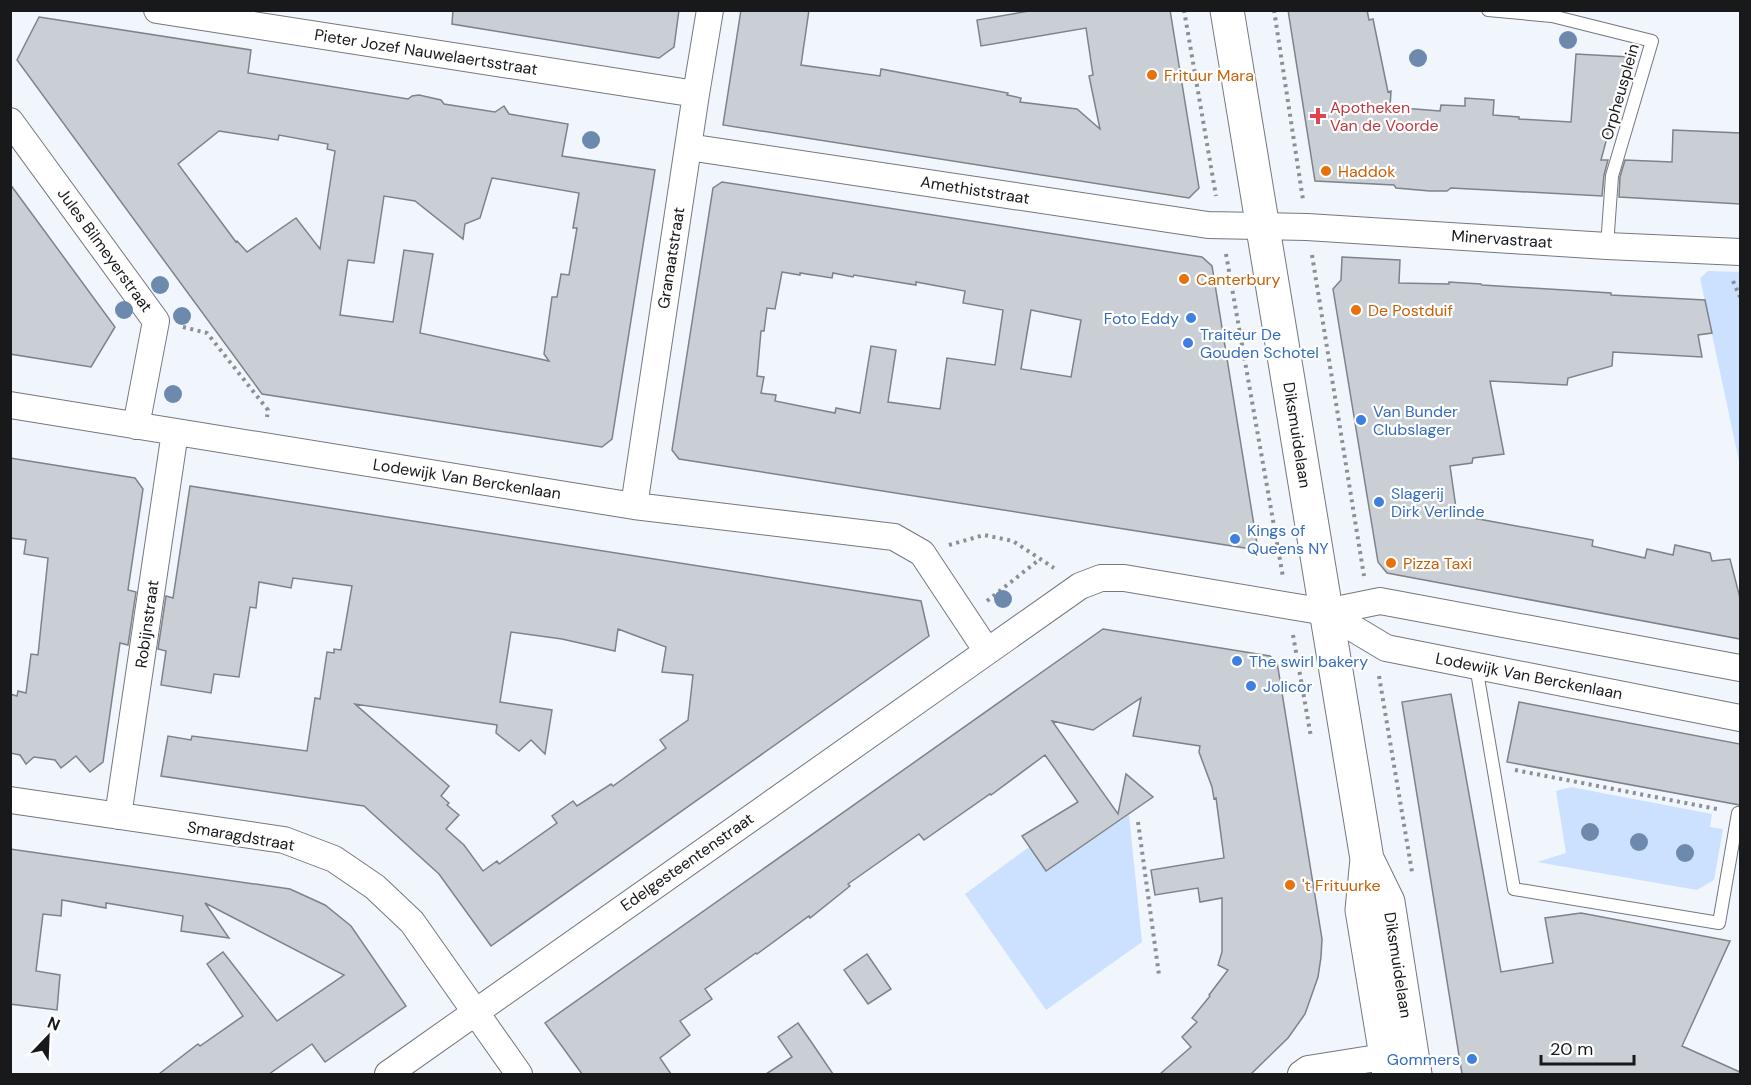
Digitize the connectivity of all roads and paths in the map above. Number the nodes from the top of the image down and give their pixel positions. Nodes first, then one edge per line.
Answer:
1 (157, 10) edge
2 (710, 10) edge
3 (1184, 10) edge
4 (1227, 10) edge
5 (1274, 10) edge
6 (1488, 10) edge
7 (696, 94) junction
8 (10, 121) edge
9 (688, 147) junction
10 (1221, 226) junction
11 (1263, 226) junction
12 (1307, 227) junction
13 (1606, 246) junction
14 (1740, 252) edge
15 (156, 321) junction
16 (10, 405) edge
17 (136, 426) junction
18 (175, 432) junction
19 (263, 446) junction
20 (634, 506) junction
21 (922, 553) junction
22 (1041, 559) junction
23 (1080, 586) junction
24 (1368, 603) junction
25 (1288, 605) junction
26 (1326, 612) junction
27 (965, 618) junction
28 (1373, 640) junction
29 (987, 651) junction
30 (1476, 666) junction
31 (1740, 668) edge
32 (1740, 718) edge
33 (1313, 745) dead end
34 (1493, 766) junction
35 (10, 800) edge
36 (1738, 813) joint
37 (118, 816) junction
38 (1138, 822) dead end
39 (1412, 873) dead end
40 (1158, 975) dead end
41 (475, 1011) junction
42 (1400, 1065) edge
43 (388, 1074) edge
44 (519, 1074) edge
45 (1301, 1074) edge

1 - 7 street, Pieter Jozef Nauwelaertsstraat
2 - 7 street, Granaatstraat
3 - 10 path
4 - 11 street, Diksmuidelaan
5 - 12 path
6 - 13 lane, Orpheusplein
7 - 9 street, Granaatstraat
8 - 15 street, Jules Bilmeyerstraat
9 - 10 street, Amethiststraat
9 - 20 street, Granaatstraat
10 - 11 street, Amethiststraat
10 - 25 path
11 - 12 street, Minervastraat
11 - 26 street, Diksmuidelaan
12 - 13 street, Minervastraat
12 - 24 path
13 - 14 street, Minervastraat
15 - 17 street, Jules Bilmeyerstraat
15 - 19 path
16 - 17 street, Lodewijk Van Berckenlaan
17 - 18 street, Lodewijk Van Berckenlaan
18 - 19 street, Lodewijk Van Berckenlaan
18 - 37 street, Robijnstraat
19 - 20 street, Lodewijk Van Berckenlaan
20 - 21 street, Lodewijk Van Berckenlaan
21 - 22 path
21 - 27 street
22 - 23 path
22 - 27 path
23 - 25 street, Lodewijk Van Berckenlaan
23 - 29 street, Edelgesteentenstraat
24 - 26 street, Lodewijk Van Berckenlaan
24 - 31 street, Lodewijk Van Berckenlaan
25 - 26 street, Lodewijk Van Berckenlaan
25 - 33 path
26 - 28 street, Lodewijk Van Berckenlaan
26 - 42 street, Diksmuidelaan
27 - 29 street
28 - 30 street, Lodewijk Van Berckenlaan
28 - 39 path
29 - 41 street, Edelgesteentenstraat
30 - 32 street, Lodewijk Van Berckenlaan
30 - 34 lane
34 - 36 path
34 - 36 lane
35 - 37 street, Smaragdstraat
37 - 41 street, Smaragdstraat
38 - 40 path
41 - 43 street, Edelgesteentenstraat
41 - 44 street, Smaragdstraat
42 - 45 street

